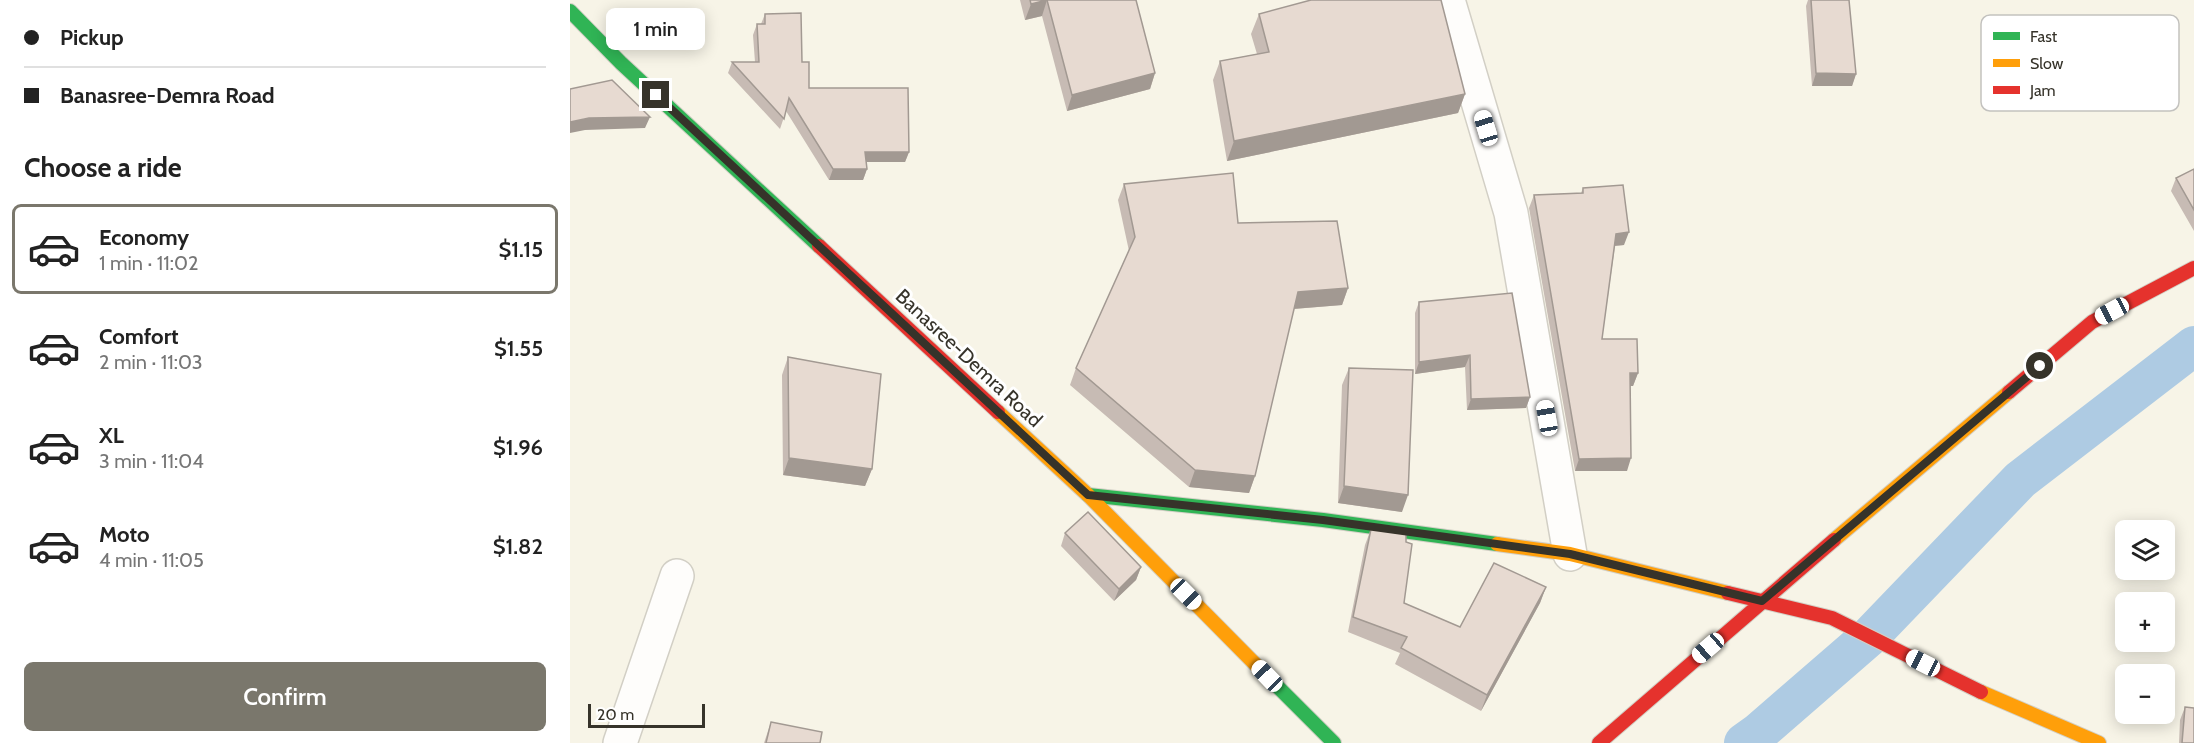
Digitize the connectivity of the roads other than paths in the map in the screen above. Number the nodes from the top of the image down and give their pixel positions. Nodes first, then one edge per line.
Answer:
1 (1448, 0) edge
2 (570, 11) edge
3 (2194, 268) edge
4 (1088, 495) junction
5 (1570, 554) junction
6 (677, 576) dead end
7 (1762, 601) junction
8 (620, 743) edge
9 (1334, 743) edge
10 (1599, 743) edge
11 (2098, 743) edge

1 - 5 street
2 - 4 street, Banasree-Demra Road
3 - 7 street
4 - 5 street
4 - 9 street, Banasree-Demra Road
5 - 7 street
6 - 8 street
7 - 10 street
7 - 11 street

